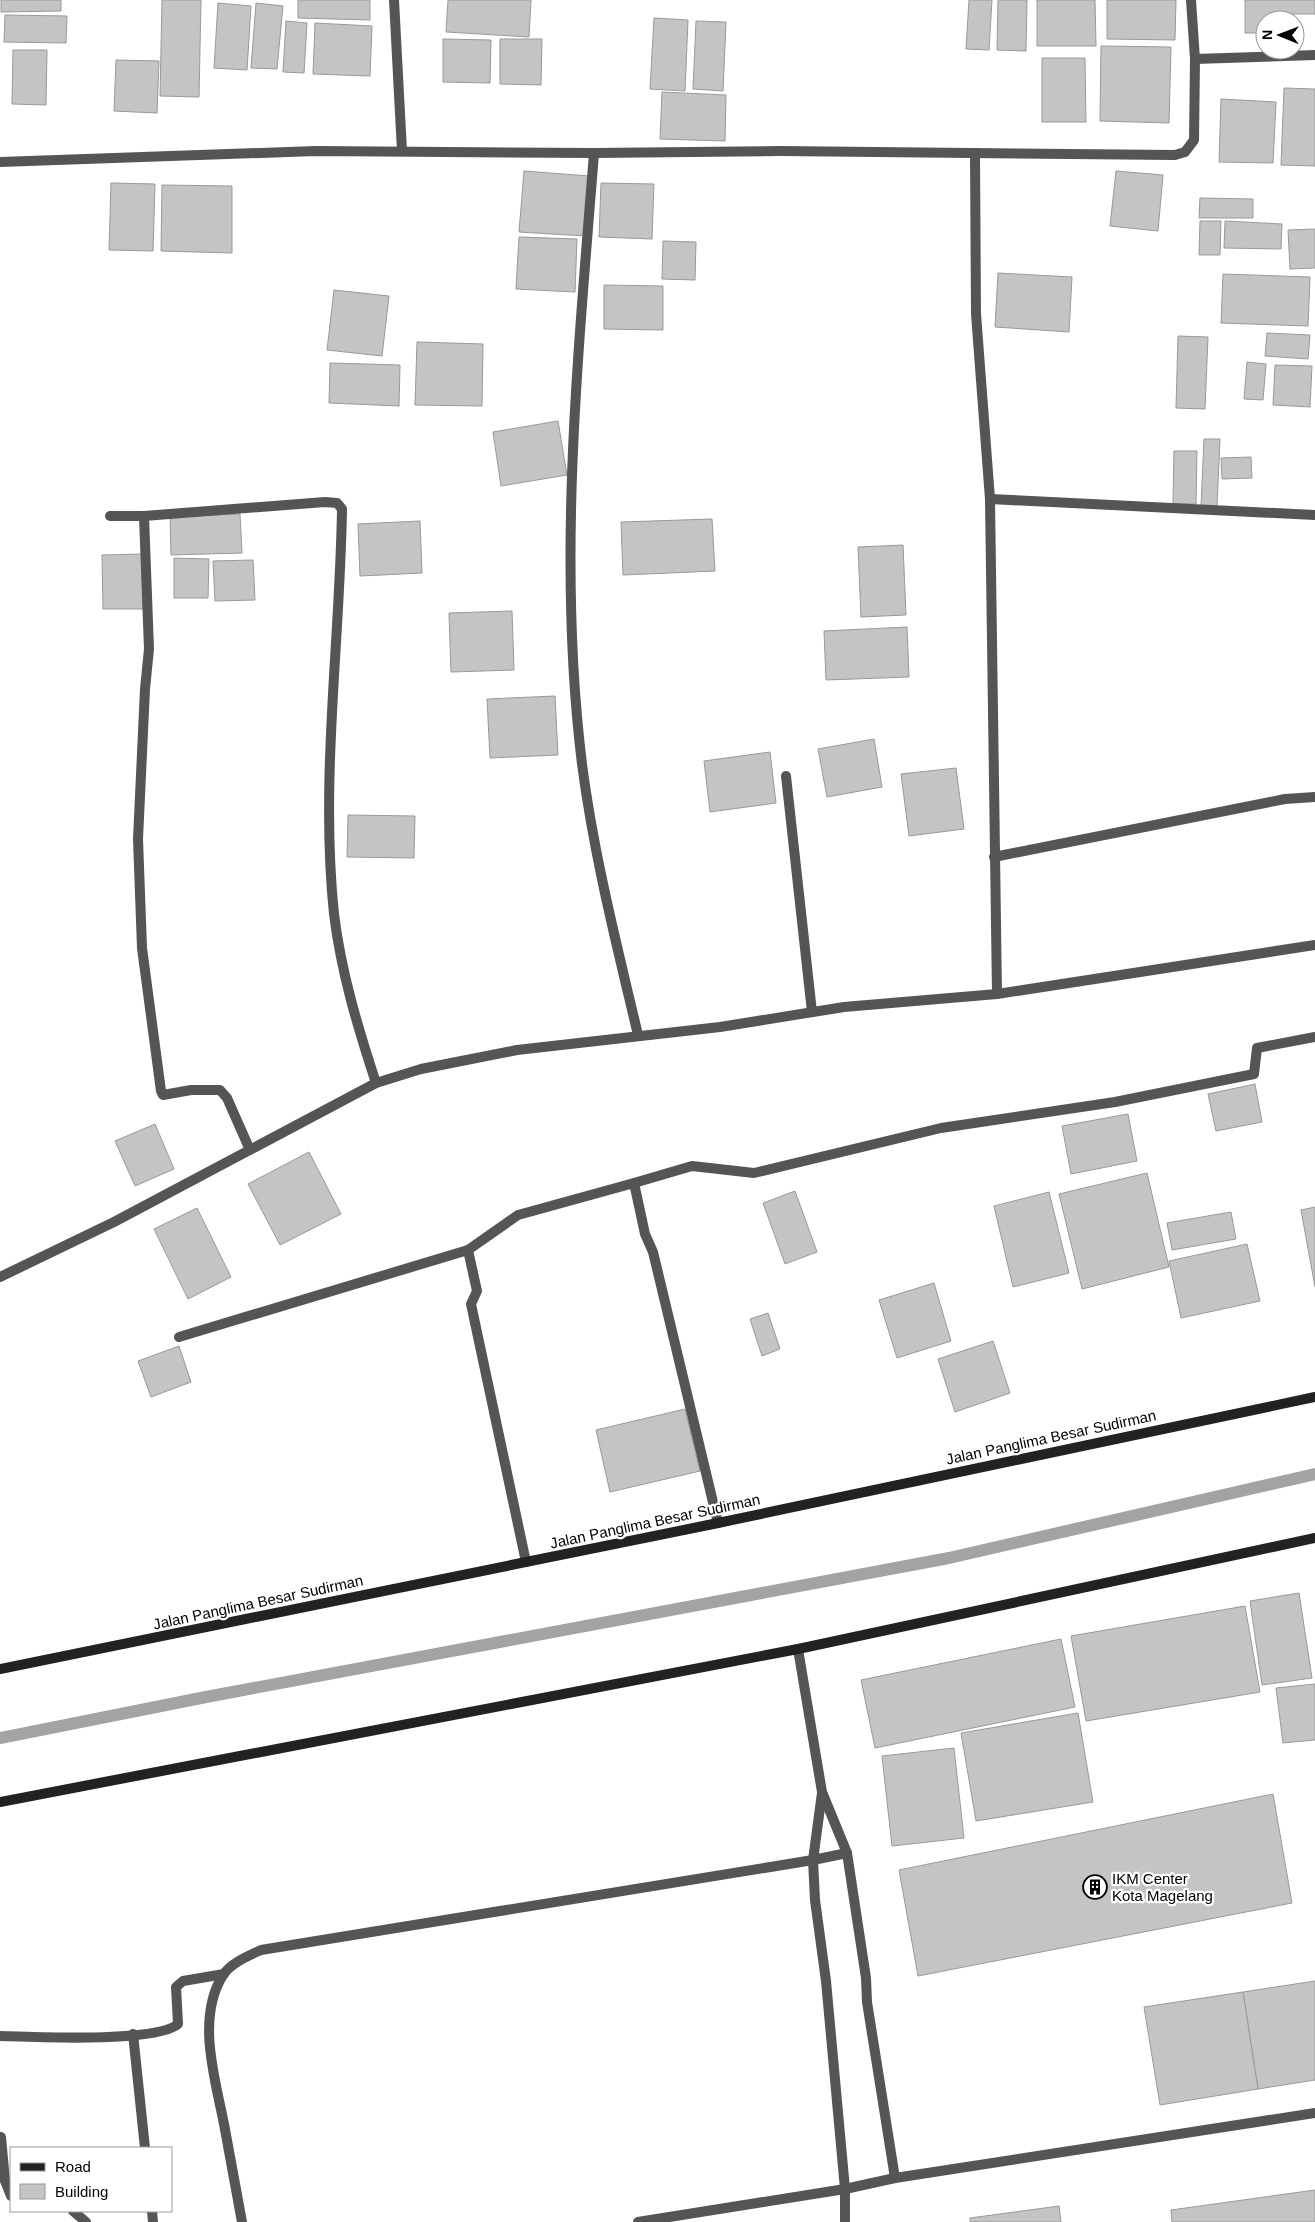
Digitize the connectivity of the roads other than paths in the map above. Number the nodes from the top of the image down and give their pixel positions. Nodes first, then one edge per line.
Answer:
1 (394, 0) edge
2 (1192, 0) edge
3 (1315, 55) edge
4 (1194, 59) junction
5 (402, 151) junction
6 (594, 153) junction
7 (975, 153) junction
8 (0, 162) edge
9 (990, 499) junction
10 (1315, 515) edge
11 (110, 516) dead end
12 (144, 516) junction
13 (786, 776) dead end
14 (1315, 797) edge
15 (994, 857) junction
16 (1315, 945) edge
17 (997, 994) junction
18 (812, 1012) junction
19 (638, 1036) junction
20 (1315, 1037) edge
21 (376, 1083) junction
22 (250, 1150) junction
23 (634, 1183) junction
24 (468, 1250) junction
25 (0, 1277) edge
26 (179, 1337) dead end
27 (1315, 1397) edge
28 (718, 1523) junction
29 (1315, 1538) edge
30 (526, 1562) junction
31 (798, 1649) junction
32 (0, 1670) edge
33 (822, 1792) junction
34 (0, 1802) edge
35 (847, 1853) junction
36 (813, 1860) junction
37 (224, 1974) junction
38 (133, 2034) junction
39 (0, 2036) edge
40 (1315, 2113) edge
41 (1, 2137) dead end
42 (145, 2147) edge
43 (895, 2178) junction
44 (845, 2189) junction
45 (10, 2194) edge
46 (74, 2212) edge
47 (86, 2222) edge
48 (242, 2222) edge
49 (638, 2222) edge
50 (845, 2222) edge

1 - 5 street
2 - 4 street
3 - 4 street
4 - 7 street
5 - 6 street
5 - 8 street
6 - 7 street
6 - 19 street
7 - 9 street
9 - 10 street
9 - 15 street
11 - 12 street
12 - 21 street
12 - 22 street
13 - 18 street
14 - 15 street
15 - 17 street
16 - 17 street
17 - 18 street
18 - 19 street
19 - 21 street
20 - 23 street
21 - 22 street
22 - 25 street
23 - 24 street
23 - 28 street
24 - 26 street
24 - 30 street
27 - 28 main road, Jalan Panglima Besar Sudirman
28 - 30 main road, Jalan Panglima Besar Sudirman
29 - 31 main road
30 - 32 main road, Jalan Panglima Besar Sudirman
31 - 33 street
31 - 34 main road
33 - 35 street
33 - 36 street
35 - 36 street
35 - 43 street
36 - 37 street
36 - 44 street
37 - 38 street
37 - 48 street
38 - 39 street
38 - 42 street
40 - 43 street
41 - 45 street
43 - 44 street
44 - 49 street
44 - 50 street
46 - 47 street

